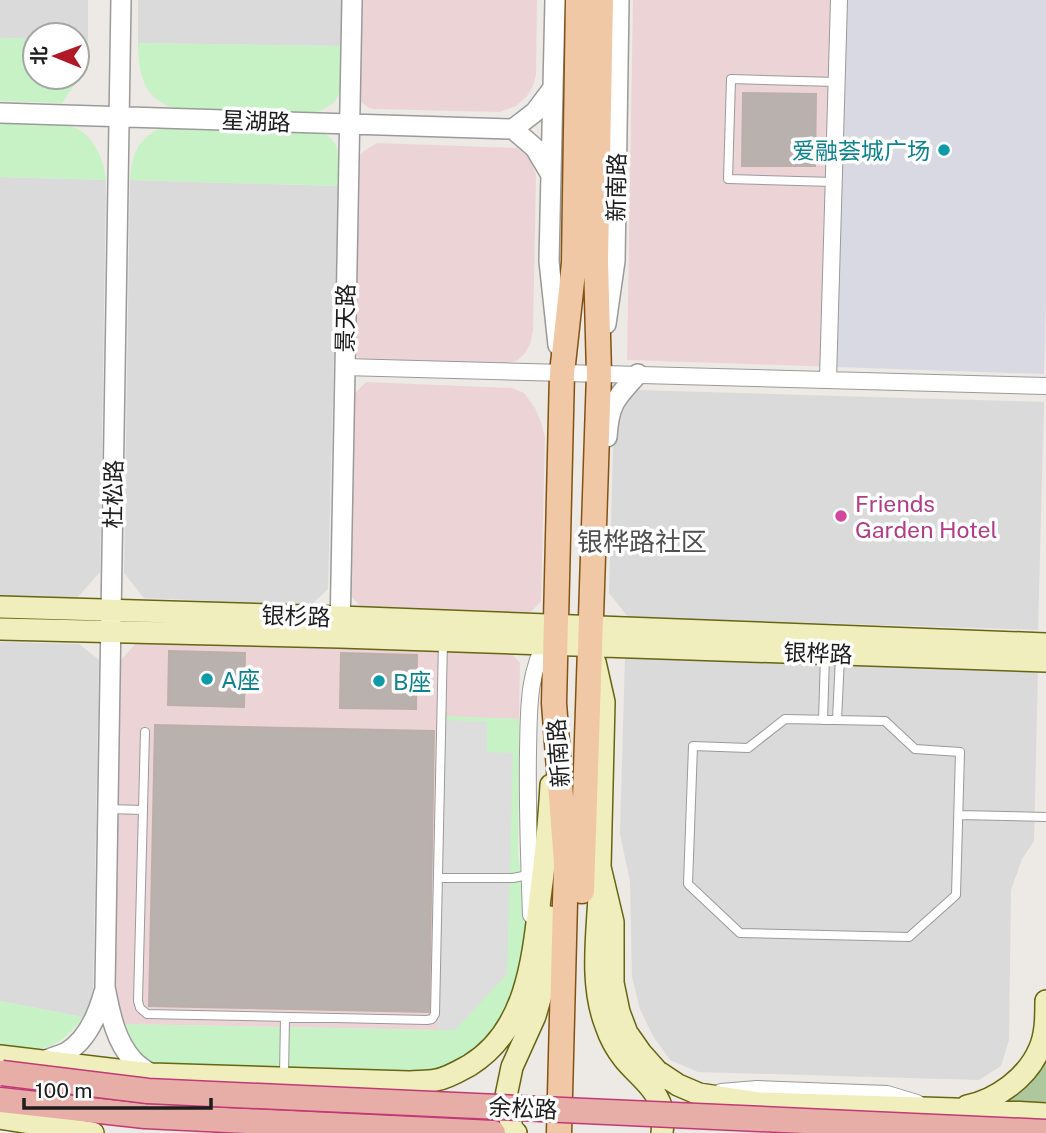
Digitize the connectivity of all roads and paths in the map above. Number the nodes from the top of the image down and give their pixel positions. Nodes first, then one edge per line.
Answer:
1 (121, 0) edge
2 (352, 0) edge
3 (555, 0) edge
4 (578, 0) edge
5 (600, 0) edge
6 (619, 0) edge
7 (839, 0) edge
8 (589, 34) junction
9 (837, 82) junction
10 (553, 88) junction
11 (0, 113) edge
12 (119, 116) junction
13 (350, 124) junction
14 (513, 129) junction
15 (551, 175) junction
16 (834, 183) junction
17 (344, 367) junction
18 (562, 373) junction
19 (599, 374) junction
20 (638, 374) junction
21 (828, 379) junction
22 (1046, 386) edge
23 (596, 480) junction
24 (0, 607) edge
25 (111, 609) junction
26 (340, 627) junction
27 (0, 629) edge
28 (110, 631) junction
29 (591, 636) junction
30 (552, 638) junction
31 (443, 640) junction
32 (1046, 644) edge
33 (833, 645) junction
34 (1046, 661) edge
35 (554, 703) junction
36 (823, 720) junction
37 (837, 720) junction
38 (145, 732) dead end
39 (107, 810) junction
40 (143, 810) junction
41 (959, 815) junction
42 (550, 817) junction
43 (1046, 817) edge
44 (600, 867) junction
45 (529, 869) junction
46 (438, 878) junction
47 (532, 958) junction
48 (105, 987) junction
49 (1046, 1000) edge
50 (285, 1017) junction
51 (46, 1060) junction
52 (1, 1067) edge
53 (151, 1074) junction
54 (284, 1078) junction
55 (0, 1100) edge
56 (943, 1108) junction
57 (1046, 1114) edge
58 (0, 1118) edge
59 (1046, 1132) edge
60 (93, 1133) edge
61 (493, 1133) edge
62 (516, 1133) edge
63 (559, 1133) edge
64 (573, 1133) edge
65 (662, 1133) edge

1 - 12 street, 杜松路
2 - 13 street, 景天路
3 - 10 street, 新南路
4 - 8 main road, 新南路
5 - 8 main road, 新南路
6 - 19 street, 新南路
7 - 9 street
8 - 18 main road, 新南路
8 - 19 main road, 新南路
9 - 16 street
9 - 16 lane
10 - 14 street
10 - 15 street, 新南路
11 - 12 street, 星湖路
12 - 13 street, 星湖路
12 - 25 street, 杜松路
13 - 14 street, 星湖路
13 - 17 street, 景天路
14 - 15 street
15 - 18 street, 新南路
16 - 21 street
17 - 18 street
17 - 26 street, 景天路
18 - 19 street
18 - 30 main road, 新南路
19 - 20 street
19 - 23 main road, 新南路
20 - 21 street
20 - 23 street
21 - 22 street
23 - 29 main road, 新南路
24 - 25 main road, 银杉路
25 - 26 main road, 银杉路
25 - 28 street, 杜松路
26 - 28 main road, 银杉路
26 - 30 main road, 银杉路
26 - 31 main road, 银杉路
27 - 28 main road, 银杉路
28 - 39 street, 杜松路
29 - 30 main road, 银杉路
29 - 33 main road, 银桦路
29 - 44 main road
29 - 64 main road, 新南路
30 - 31 main road, 银杉路
30 - 35 main road, 新南路
30 - 45 street
31 - 46 lane
32 - 33 main road, 银桦路
33 - 34 main road, 银桦路
33 - 36 lane
33 - 37 lane
35 - 42 main road
35 - 63 main road, 新南路
36 - 37 lane
36 - 41 lane
37 - 41 lane
38 - 40 lane
39 - 40 lane
39 - 48 street, 杜松路
40 - 50 lane
41 - 43 lane
42 - 45 lane
42 - 47 main road
42 - 62 main road
44 - 56 main road
44 - 65 main road
45 - 46 lane
45 - 47 street
46 - 50 lane
47 - 54 main road
48 - 51 street
48 - 53 street
49 - 56 main road
50 - 54 lane
51 - 52 main road
51 - 53 main road
52 - 59 highway, 余松路, bridge
53 - 54 main road
55 - 61 highway, 余松路
56 - 57 main road
58 - 60 main road

